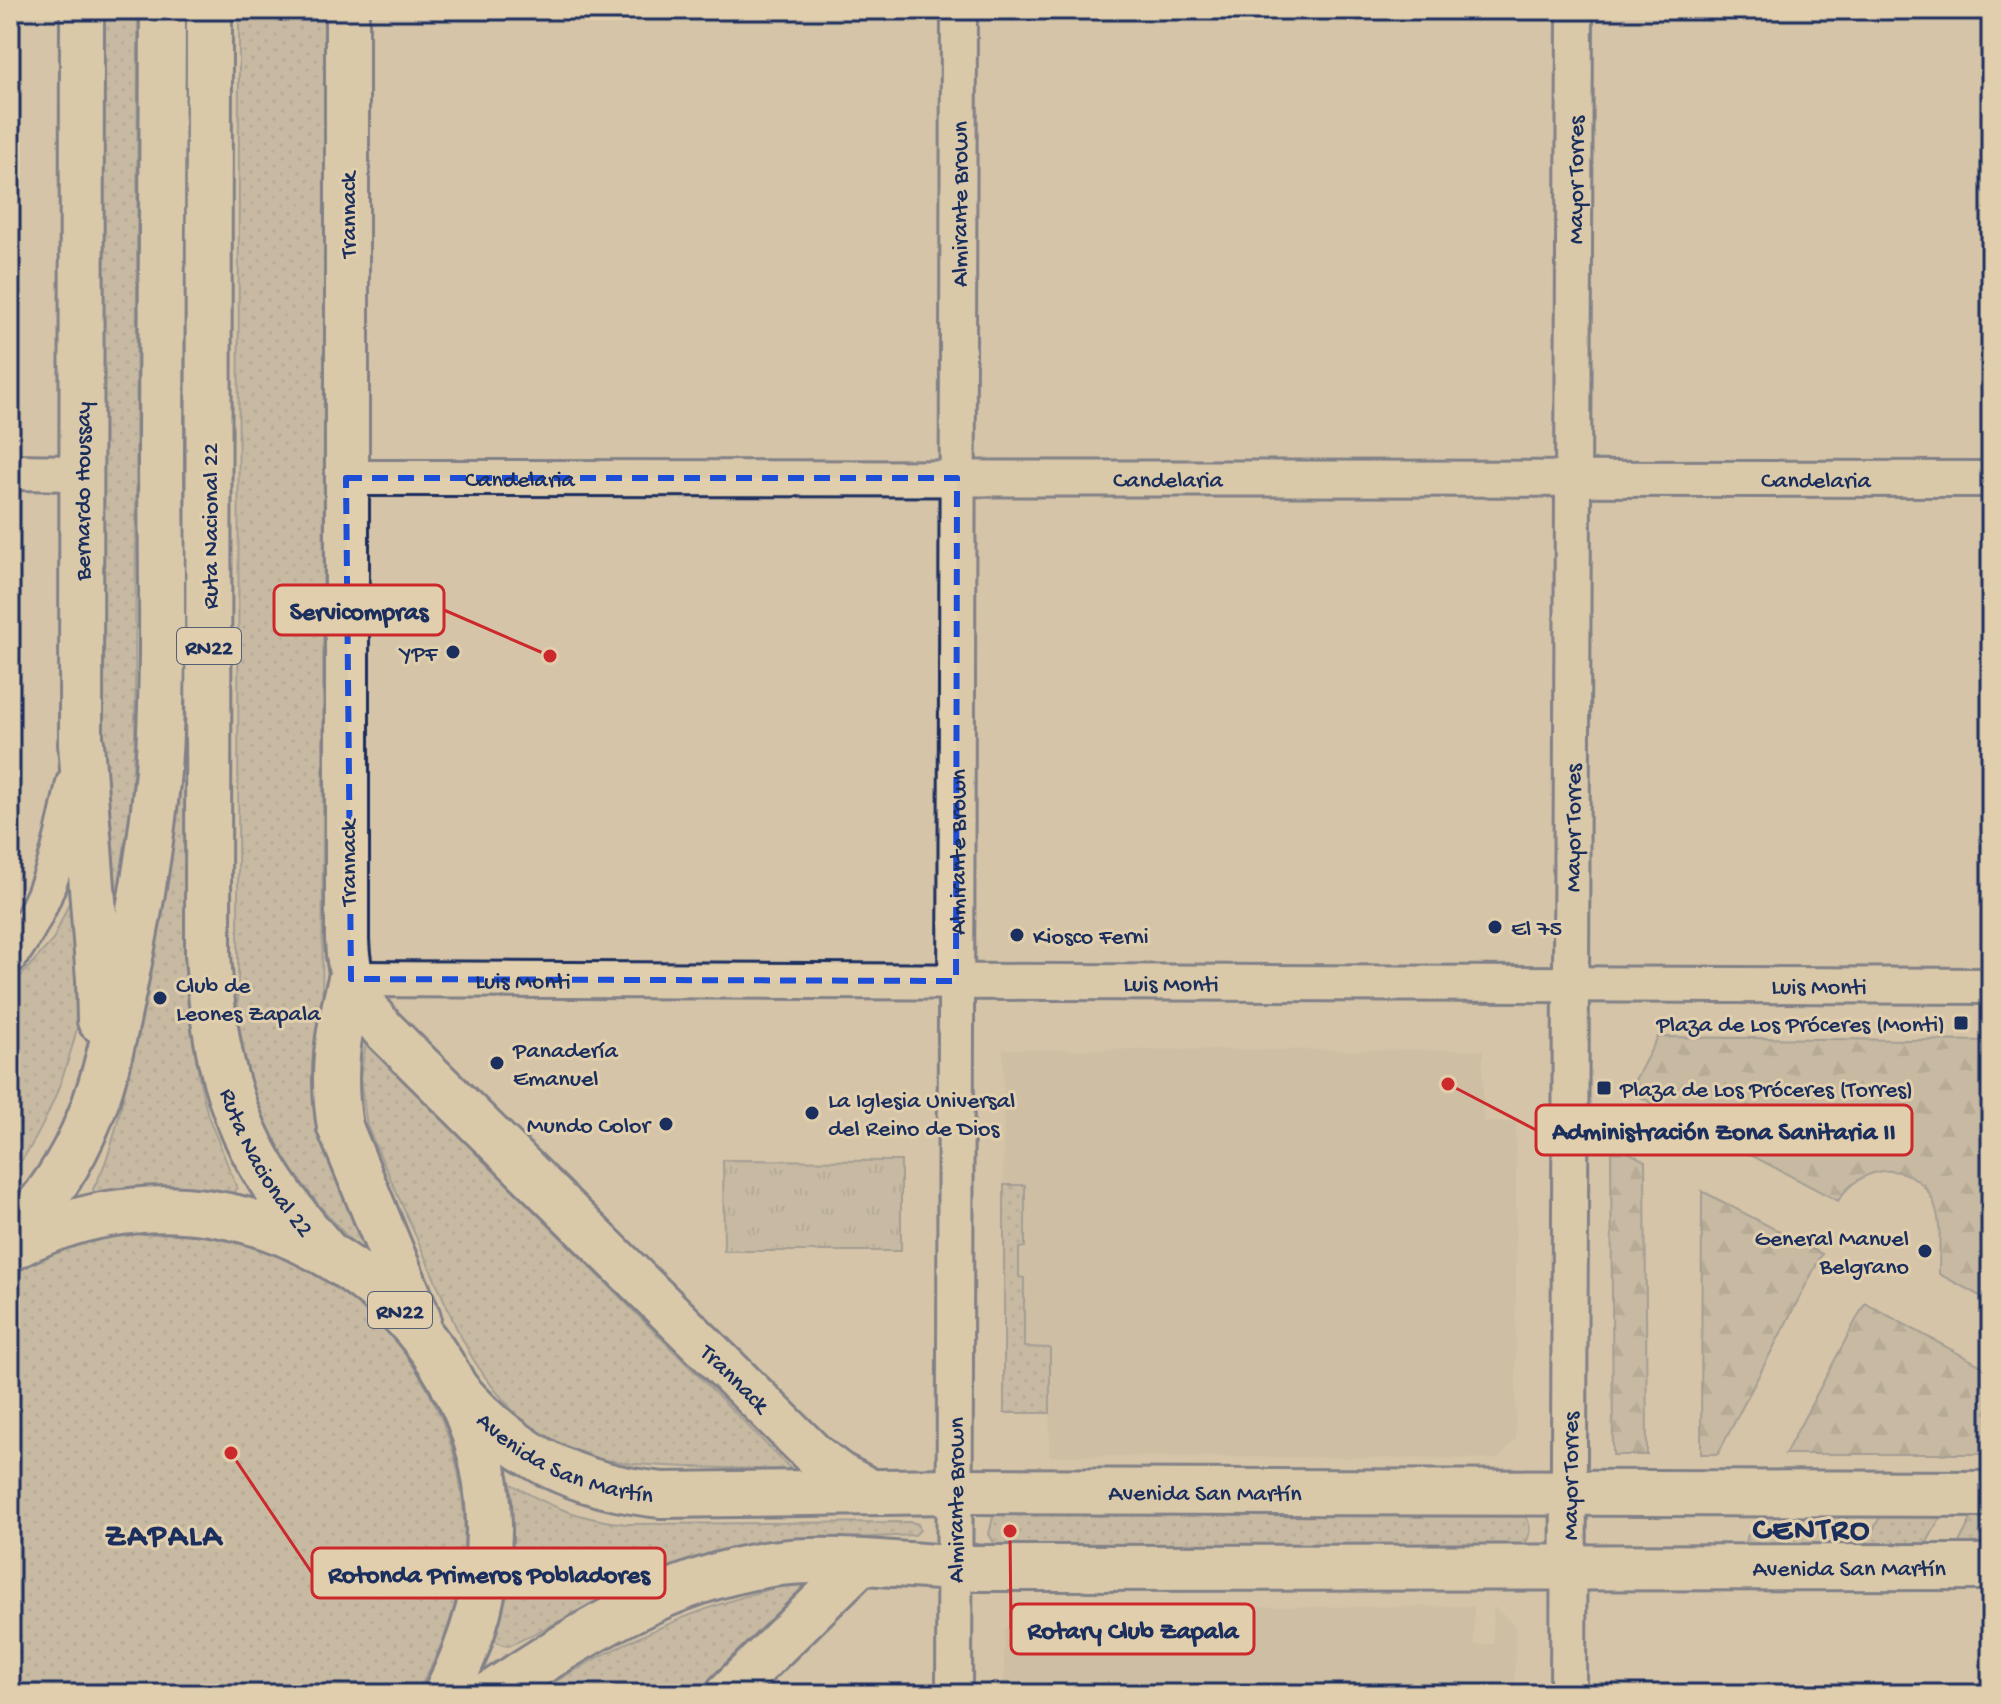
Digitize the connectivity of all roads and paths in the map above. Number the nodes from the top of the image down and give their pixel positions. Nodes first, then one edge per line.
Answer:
1 (82, 10) edge
2 (163, 10) edge
3 (209, 10) edge
4 (347, 10) edge
5 (959, 10) edge
6 (1575, 10) edge
7 (10, 472) edge
8 (81, 473) junction
9 (346, 478) junction
10 (957, 478) junction
11 (1573, 479) junction
12 (1991, 479) edge
13 (81, 743) junction
14 (10, 956) edge
15 (351, 979) junction
16 (956, 981) junction
17 (1571, 984) junction
18 (1991, 986) edge
19 (95, 1106) junction
20 (10, 1238) edge
21 (10, 1249) edge
22 (326, 1252) junction
23 (430, 1346) junction
24 (454, 1387) junction
25 (954, 1491) junction
26 (873, 1492) junction
27 (1569, 1493) junction
28 (1991, 1494) edge
29 (860, 1564) junction
30 (1991, 1567) edge
31 (954, 1568) junction
32 (1568, 1568) junction
33 (446, 1694) edge
34 (491, 1694) edge
35 (727, 1694) edge
36 (954, 1694) edge
37 (1568, 1694) edge

1 - 8 street, Bernardo Houssay
2 - 19 main road, Ruta Nacional 22 / RN22
3 - 22 main road, Ruta Nacional 22 / RN22
4 - 9 street, Trannack
5 - 10 street, Almirante Brown
6 - 11 street, Mayor Torres
7 - 8 street
8 - 13 street, Bernardo Houssay
9 - 10 street, Candelaria
9 - 15 street, Trannack
10 - 11 street, Candelaria
10 - 16 street, Almirante Brown
11 - 12 street, Candelaria
11 - 17 street, Mayor Torres
13 - 14 street, Bernardo Houssay
13 - 19 main road
15 - 16 street, Luis Monti
15 - 23 main road
15 - 26 street, Trannack
16 - 17 street, Luis Monti
16 - 25 street, Almirante Brown
17 - 18 street, Luis Monti
17 - 27 street, Mayor Torres
19 - 20 main road, Ruta Nacional 22 / RN22
21 - 22 main road, RN22
22 - 23 main road, RN22
23 - 24 main road, RN22
24 - 26 main road, Avenida San Martín
24 - 33 main road, RN22
25 - 26 main road, Avenida San Martín
25 - 27 main road, Avenida San Martín
25 - 31 street, Almirante Brown
27 - 28 main road, Avenida San Martín
27 - 32 street, Mayor Torres
29 - 31 main road, Avenida San Martín
29 - 34 main road, Avenida San Martín
29 - 35 street
30 - 32 main road, Avenida San Martín
31 - 32 main road, Avenida San Martín
31 - 36 street, Almirante Brown
32 - 37 street, Mayor Torres

